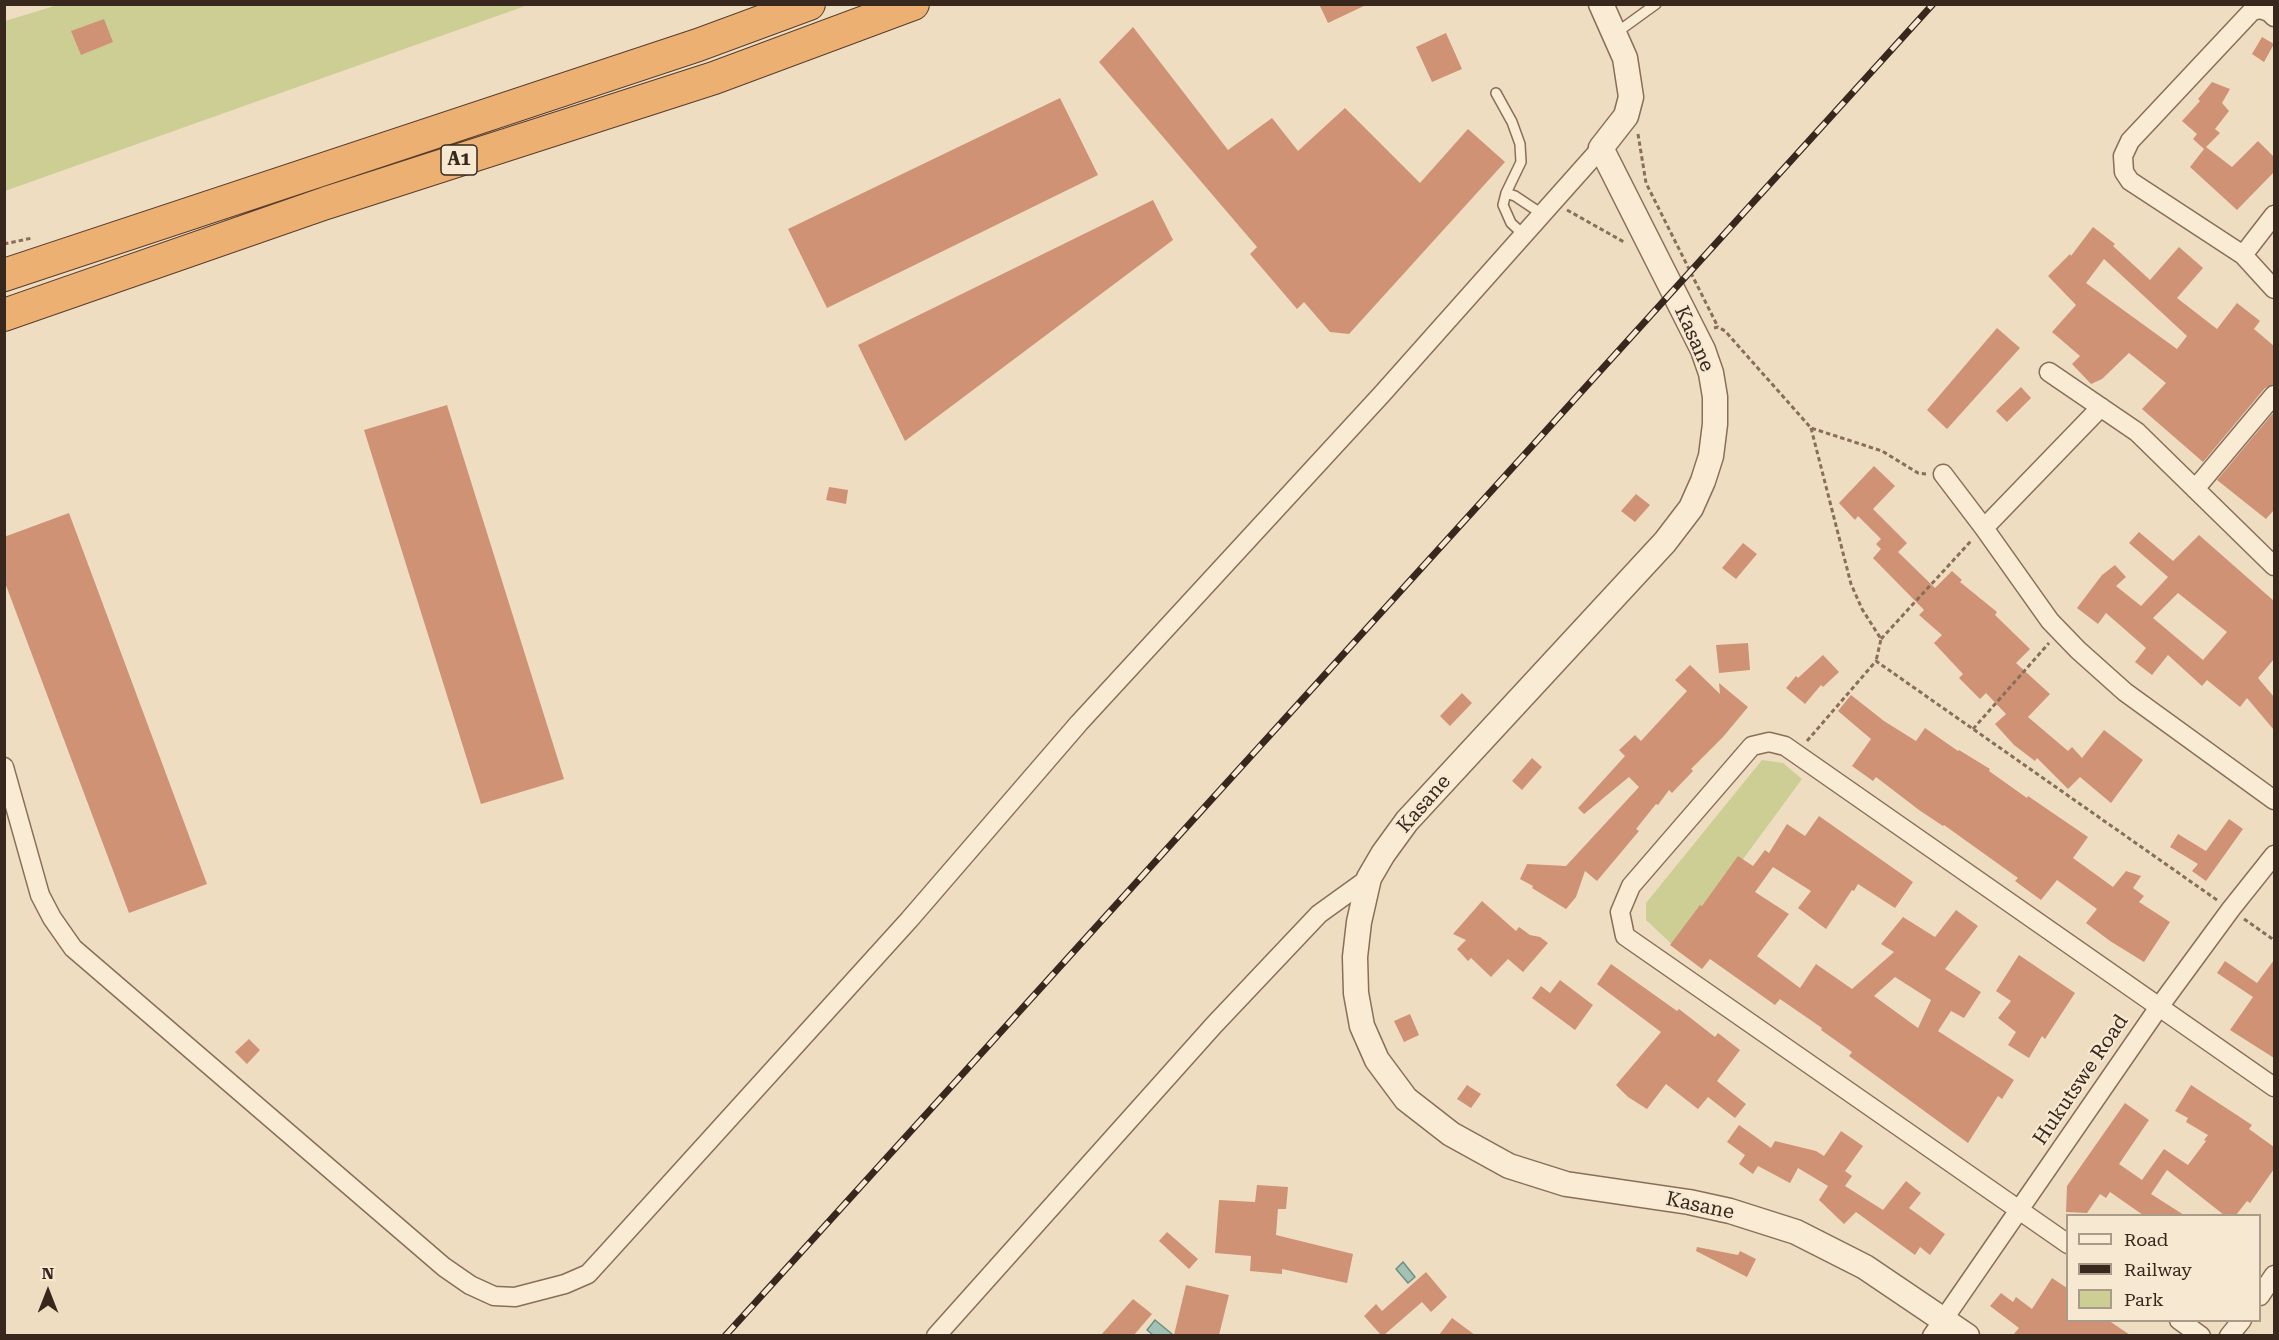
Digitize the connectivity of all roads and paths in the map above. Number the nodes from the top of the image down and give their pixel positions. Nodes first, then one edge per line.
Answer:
1 (809, 4) edge
2 (913, 4) edge
3 (1601, 4) edge
4 (1656, 4) edge
5 (2266, 10) edge
6 (1616, 33) junction
7 (1496, 93) dead end
8 (1626, 116) junction
9 (1601, 148) junction
10 (1506, 193) junction
11 (1547, 208) junction
12 (2274, 215) edge
13 (1524, 235) junction
14 (1649, 243) junction
15 (2243, 255) junction
16 (4, 275) edge
17 (2274, 289) edge
18 (4, 315) edge
19 (1718, 327) junction
20 (1695, 334) junction
21 (2049, 372) dead end
22 (2274, 395) edge
23 (2101, 407) junction
24 (1811, 428) junction
25 (1943, 474) joint
26 (2195, 489) junction
27 (1984, 528) junction
28 (2274, 566) edge
29 (2060, 631) junction
30 (1881, 639) junction
31 (1876, 661) junction
32 (1973, 729) junction
33 (1796, 754) junction
34 (4, 767) edge
35 (2274, 800) edge
36 (2274, 855) edge
37 (1369, 878) junction
38 (2231, 909) junction
39 (2274, 940) edge
40 (2159, 1007) junction
41 (2274, 1087) edge
42 (2019, 1211) junction
43 (2066, 1243) edge
44 (2274, 1275) edge
45 (2261, 1293) edge
46 (2182, 1322) edge
47 (2240, 1322) edge
48 (1938, 1327) edge
49 (936, 1335) edge
50 (1967, 1335) edge
51 (2201, 1335) edge
52 (2229, 1335) edge

1 - 16 highway, A1
2 - 18 highway, A1
3 - 6 street
4 - 6 lane
5 - 15 street
6 - 8 street
7 - 10 lane
8 - 9 street
8 - 19 path
9 - 11 street
9 - 14 street, Kasane
10 - 11 lane
10 - 13 lane
11 - 13 street
11 - 14 path
12 - 15 street
13 - 34 street
14 - 20 street, Kasane
15 - 17 street
19 - 20 path
19 - 24 path
20 - 37 street, Kasane
21 - 23 street
22 - 26 street
23 - 26 street
23 - 27 street
24 - 25 path
24 - 30 path
25 - 27 street
26 - 28 street
27 - 29 street
27 - 30 path
29 - 32 path
29 - 35 street
30 - 31 path
31 - 32 path
31 - 33 path
32 - 38 path
33 - 40 street
33 - 42 street
36 - 38 street, Hukutswe Road
37 - 48 street, Kasane
37 - 49 street
38 - 39 path
38 - 40 street, Hukutswe Road
40 - 41 street
40 - 42 street, Hukutswe Road
42 - 43 street
42 - 48 street, Hukutswe Road
44 - 45 street
46 - 51 street
47 - 52 street
48 - 50 street, Kasane

